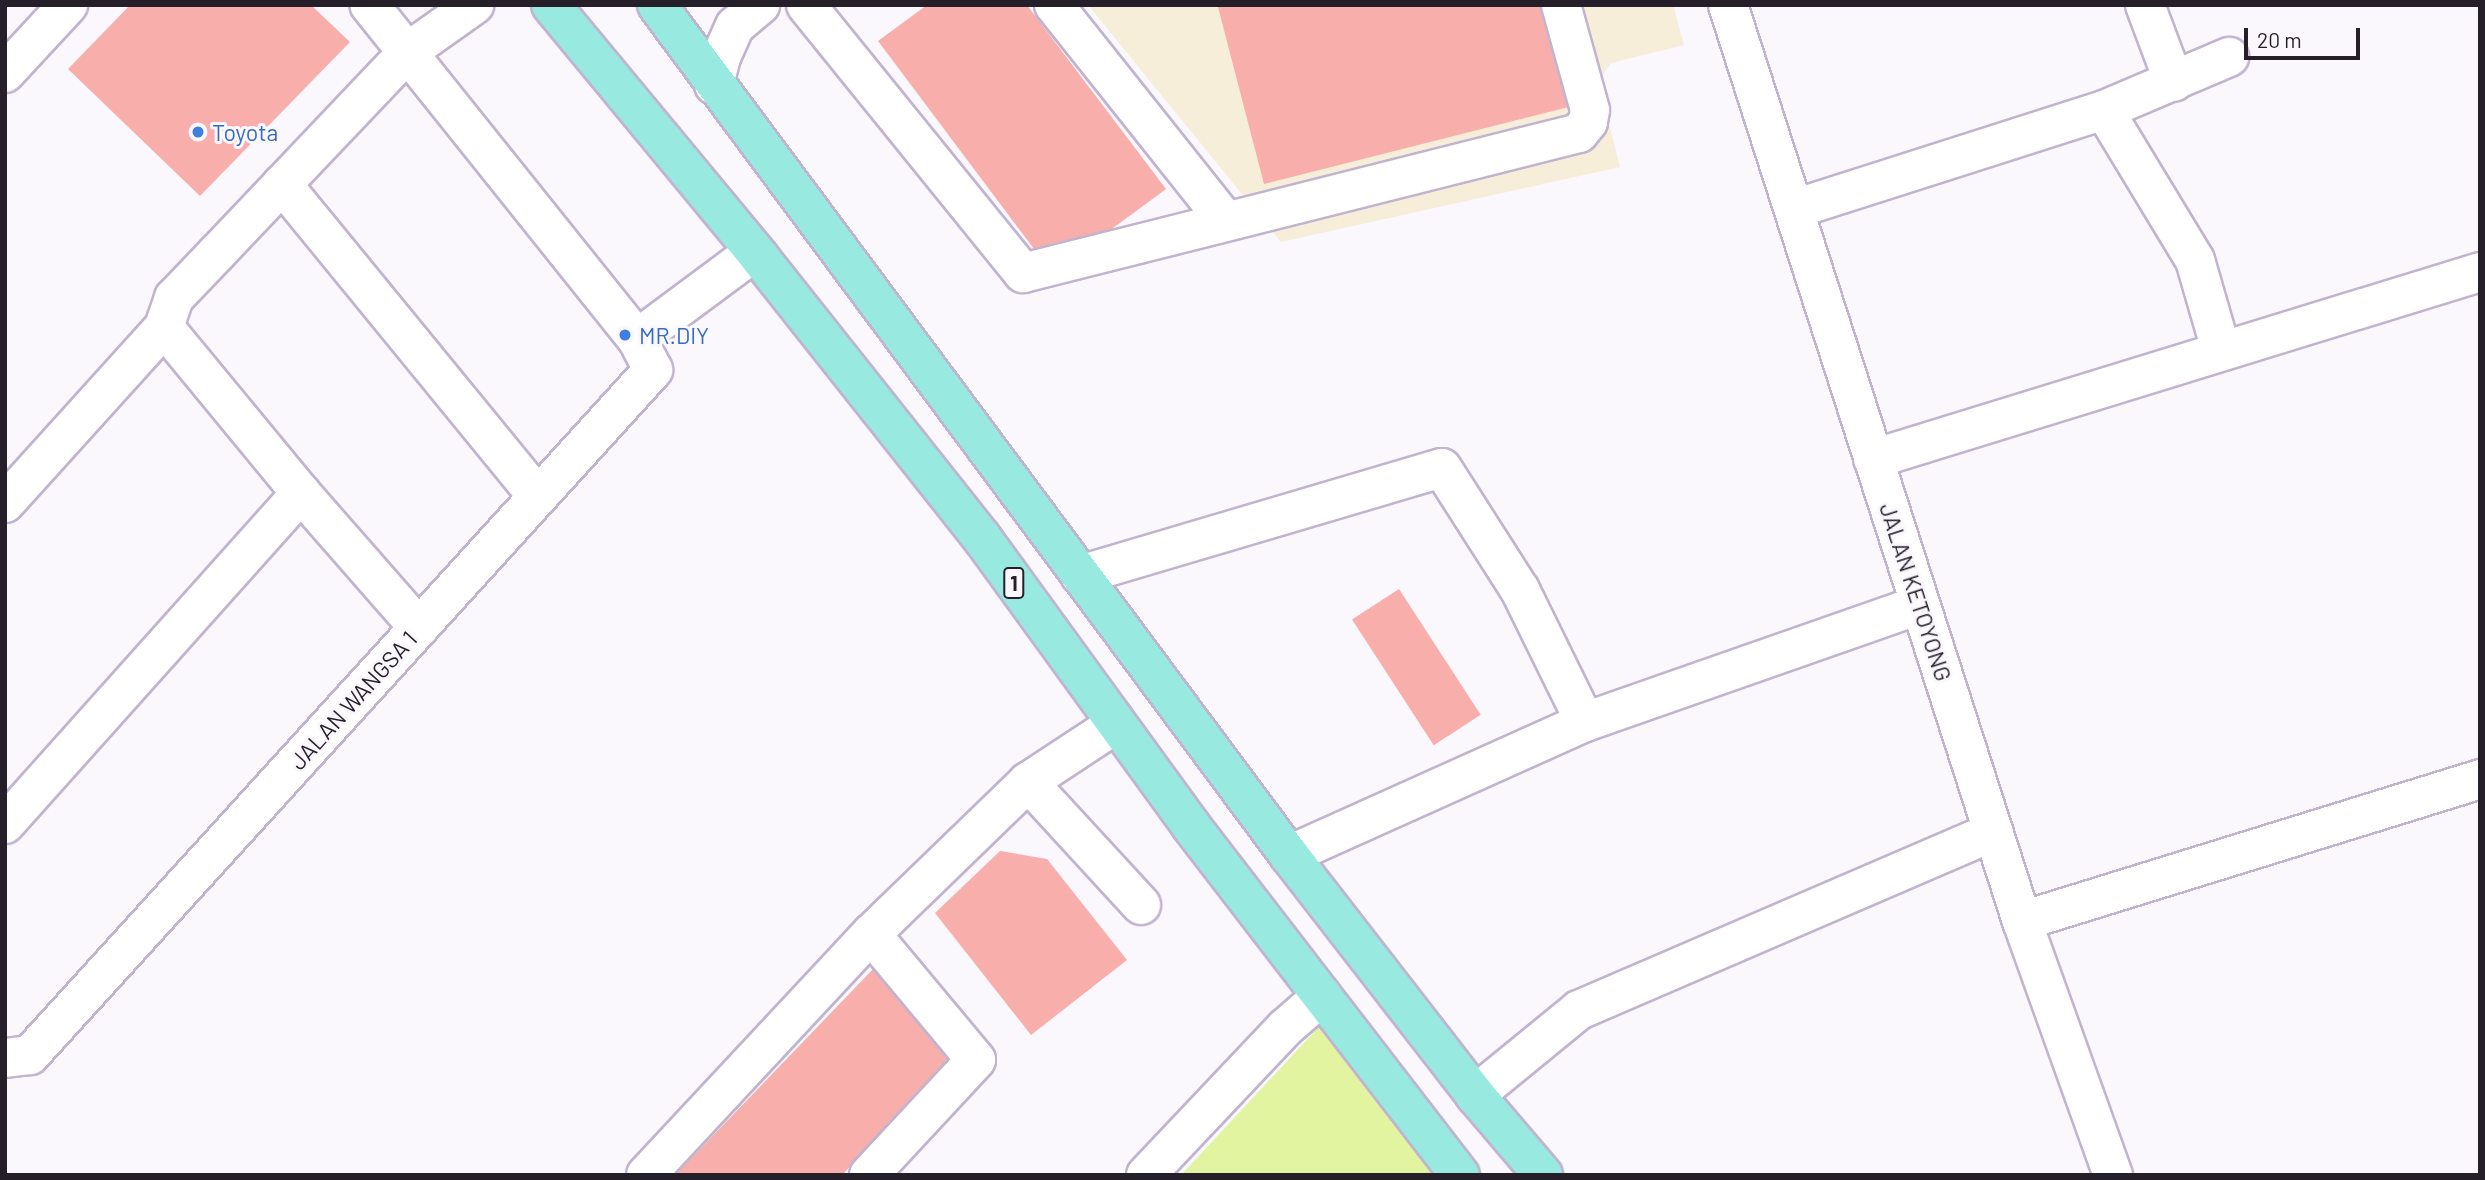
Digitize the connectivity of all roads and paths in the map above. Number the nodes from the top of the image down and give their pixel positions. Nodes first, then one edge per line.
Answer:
1 (68, 5) edge
2 (369, 5) edge
3 (474, 5) edge
4 (551, 5) edge
5 (657, 5) edge
6 (760, 5) edge
7 (806, 5) edge
8 (1054, 5) edge
9 (1561, 5) edge
10 (1728, 5) edge
11 (2145, 5) edge
12 (409, 51) junction
13 (2229, 57) dead end
14 (5, 73) edge
15 (2174, 82) junction
16 (714, 85) junction
17 (2104, 110) junction
18 (282, 184) junction
19 (1794, 209) junction
20 (1225, 220) junction
21 (754, 252) junction
22 (2480, 272) edge
23 (164, 327) junction
24 (637, 340) junction
25 (2221, 350) junction
26 (1873, 459) junction
27 (301, 493) junction
28 (538, 497) junction
29 (5, 503) edge
30 (1080, 575) junction
31 (1920, 605) junction
32 (419, 628) junction
33 (1585, 722) junction
34 (1116, 724) junction
35 (2480, 779) edge
36 (1028, 782) junction
37 (5, 824) edge
38 (1993, 832) junction
39 (1289, 855) junction
40 (1141, 905) dead end
41 (2022, 921) junction
42 (871, 934) junction
43 (1322, 996) junction
44 (17, 1057) edge
45 (1475, 1095) junction
46 (646, 1175) edge
47 (869, 1175) edge
48 (1146, 1175) edge
49 (1460, 1175) edge
50 (1543, 1175) edge
51 (2113, 1175) edge

1 - 14 street
2 - 12 street
3 - 12 street
4 - 21 main road, 1
5 - 16 main road
6 - 16 street
7 - 20 street
8 - 20 street
9 - 20 street
10 - 19 street, JALAN KETOYONG
11 - 15 street
12 - 18 street
12 - 24 street
13 - 15 street
15 - 17 street
16 - 30 main road
17 - 19 street
17 - 25 street
18 - 23 street
18 - 28 street
19 - 26 street, JALAN KETOYONG
21 - 24 street
21 - 34 main road, 1
22 - 25 street
23 - 27 street
23 - 29 street
24 - 28 street, JALAN WANGSA 1
25 - 26 street
26 - 31 street, JALAN KETOYONG
27 - 32 street
27 - 37 street
28 - 32 street, JALAN WANGSA 1
30 - 33 street
30 - 39 main road
31 - 33 street
31 - 38 street, JALAN KETOYONG
32 - 44 street, JALAN WANGSA 1
33 - 39 street
34 - 36 street
34 - 43 main road, 1
35 - 41 street
36 - 40 street
36 - 42 street
38 - 41 street, JALAN KETOYONG
38 - 45 street
39 - 45 main road
41 - 51 street, JALAN KETOYONG
42 - 46 street
42 - 47 street
43 - 48 street
43 - 49 main road, 1
45 - 50 main road

